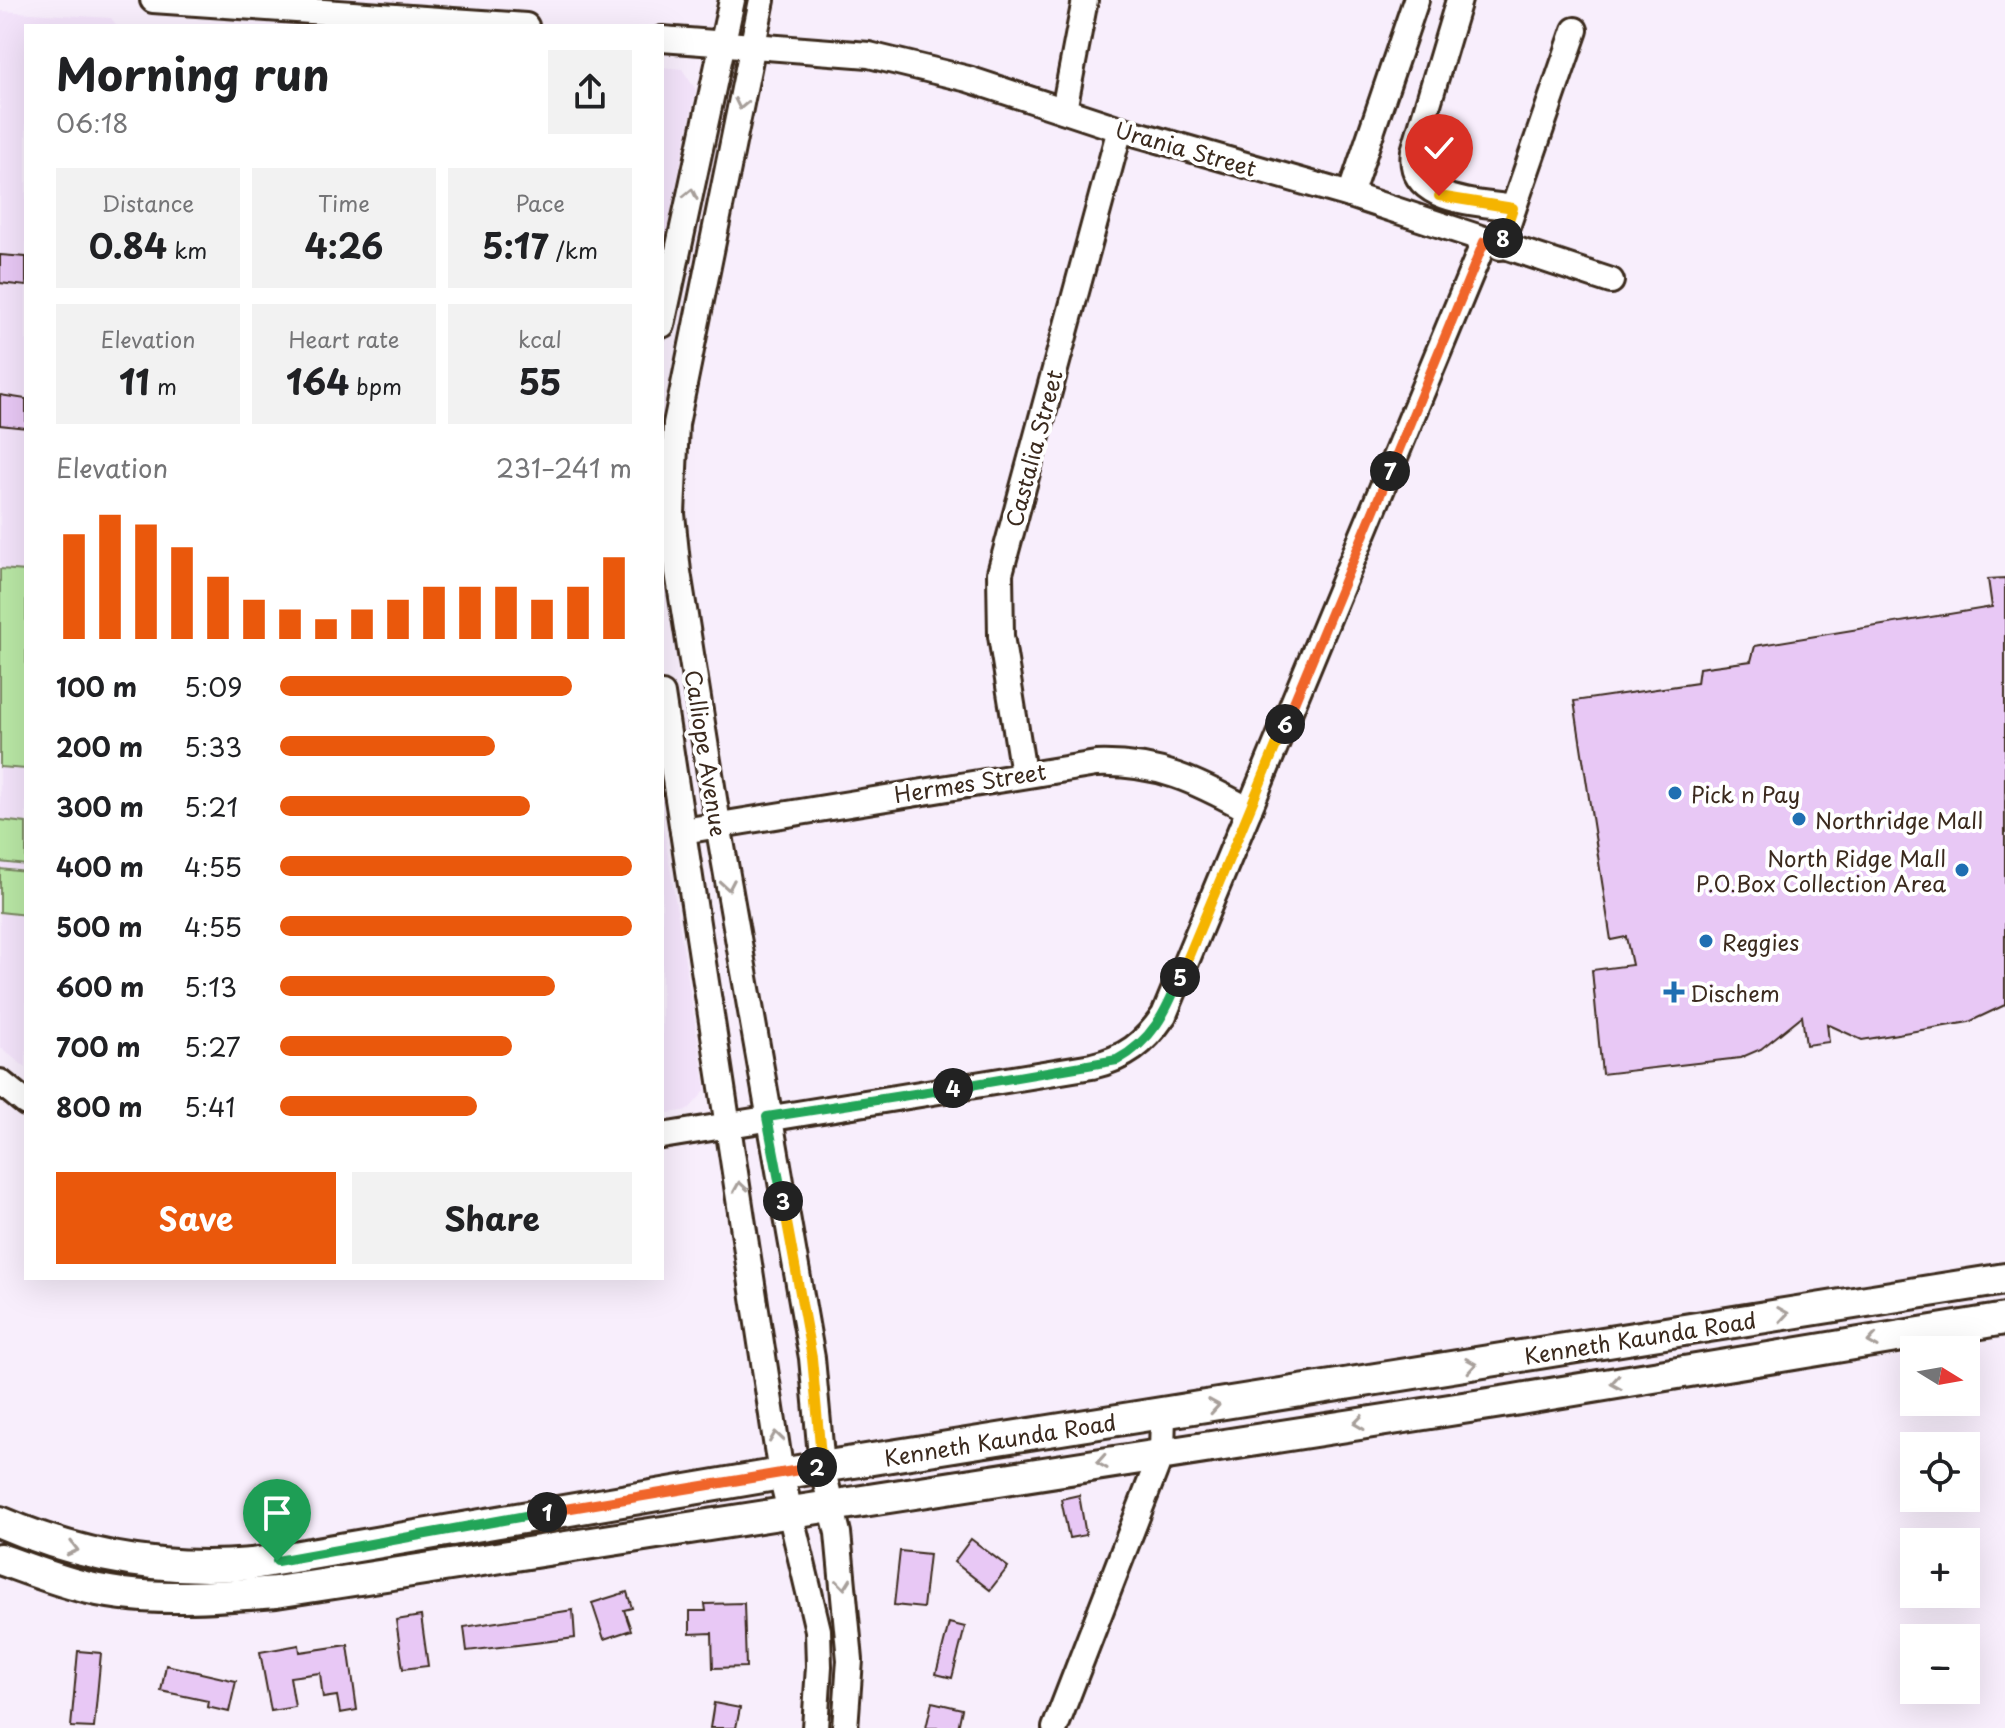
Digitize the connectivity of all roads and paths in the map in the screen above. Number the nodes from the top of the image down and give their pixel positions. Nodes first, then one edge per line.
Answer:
1 (153, 0) edge
2 (732, 0) edge
3 (762, 0) edge
4 (1085, 0) edge
5 (1416, 0) edge
6 (1459, 0) edge
7 (478, 11) edge
8 (520, 24) edge
9 (1575, 30) dead end
10 (664, 39) edge
11 (723, 45) junction
12 (753, 46) junction
13 (1064, 110) junction
14 (1120, 129) junction
15 (1350, 195) junction
16 (1513, 208) junction
17 (1492, 244) junction
18 (1611, 281) dead end
19 (664, 316) edge
20 (664, 707) edge
21 (1023, 773) junction
22 (1249, 810) junction
23 (718, 824) junction
24 (683, 831) junction
25 (0, 1082) edge
26 (24, 1101) edge
27 (767, 1117) junction
28 (730, 1124) junction
29 (664, 1136) edge
30 (2005, 1279) edge
31 (2005, 1319) edge
32 (1163, 1414) junction
33 (1162, 1452) junction
34 (822, 1467) junction
35 (781, 1474) junction
36 (831, 1507) junction
37 (790, 1514) junction
38 (0, 1522) edge
39 (377, 1542) junction
40 (0, 1559) edge
41 (385, 1575) junction
42 (815, 1728) edge
43 (845, 1728) edge
44 (1055, 1728) edge

1 - 7 street
2 - 11 street
3 - 12 street, Calliope Avenue
4 - 13 street
5 - 15 street
6 - 16 street
7 - 8 street
9 - 16 street
10 - 11 street, Urania Street
11 - 12 street, Urania Street
19 -> 11 street
12 - 13 street, Urania Street
12 -> 23 street, Calliope Avenue
13 - 14 street, Urania Street
14 - 15 street, Urania Street
14 - 21 street, Castalia Street
15 - 17 street, Urania Street
16 - 17 street
17 - 18 street, Urania Street
17 - 22 street
20 - 24 street, Calliope Avenue
21 - 22 street, Hermes Street
21 - 23 street, Hermes Street
22 - 27 street
23 - 24 street, Hermes Street
23 -> 27 street, Calliope Avenue
24 - 28 street, Calliope Avenue
25 - 26 street
27 - 28 street
27 - 34 street, Calliope Avenue
28 - 29 street
35 -> 28 street, Calliope Avenue
32 -> 30 main road, Kenneth Kaunda Road
31 -> 33 main road, Kenneth Kaunda Road
32 - 33 street
32 - 34 main road, Kenneth Kaunda Road
33 -> 36 main road, Kenneth Kaunda Road
33 - 44 street
34 - 35 main road, Kenneth Kaunda Road
34 - 36 street, Calliope Avenue
35 - 37 street, Calliope Avenue
35 - 39 main road, Kenneth Kaunda Road
36 - 37 main road, Kenneth Kaunda Road
36 -> 43 street, Calliope Avenue
37 - 41 main road, Kenneth Kaunda Road
37 - 42 street, Calliope Avenue
38 -> 39 main road, Kenneth Kaunda Road
39 - 41 main road
40 - 41 main road, Kenneth Kaunda Road

